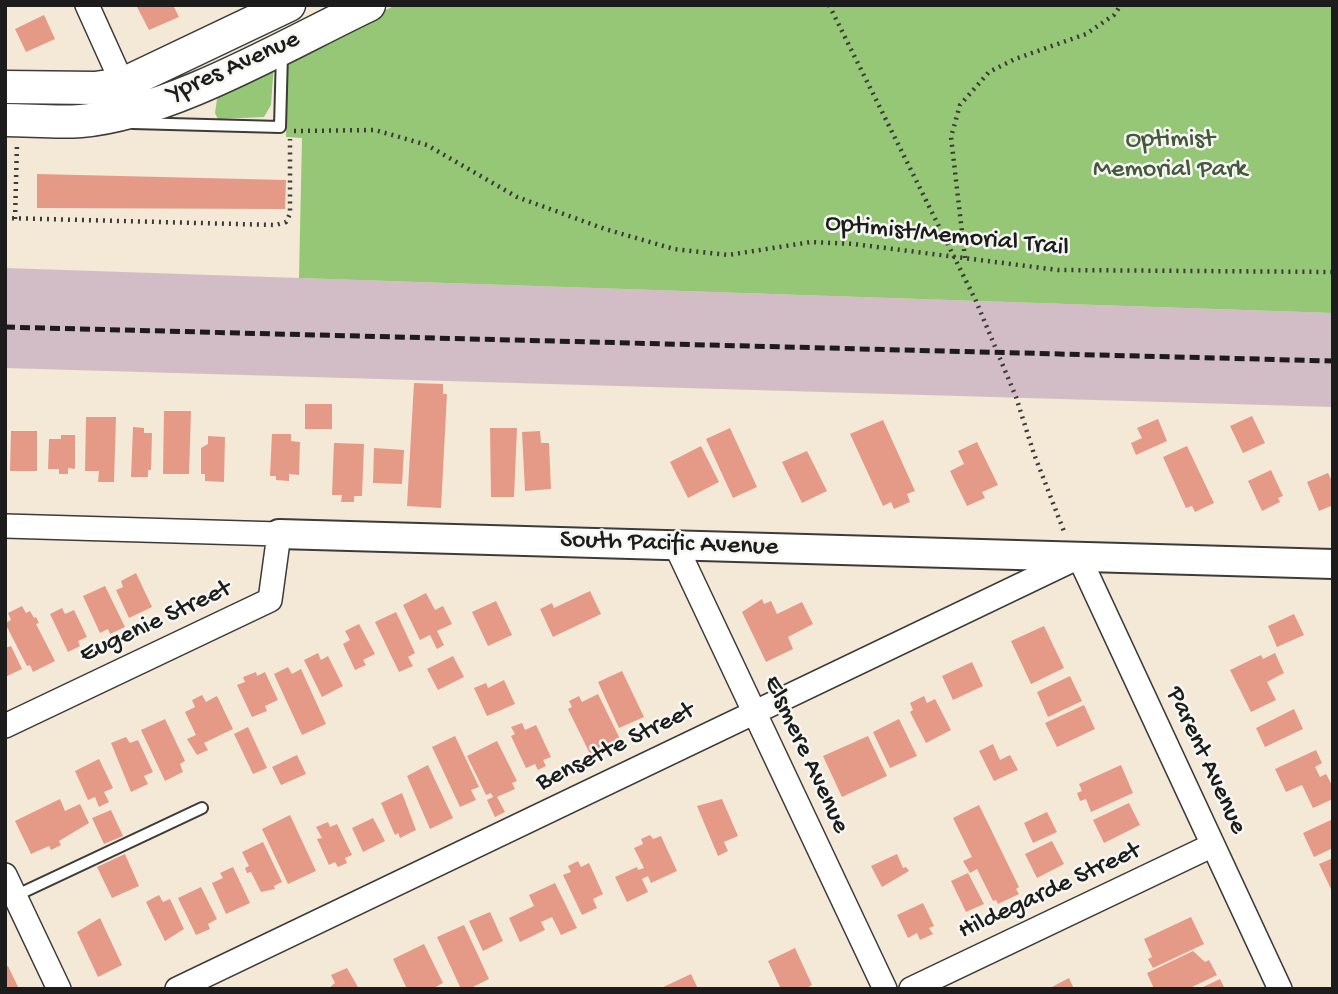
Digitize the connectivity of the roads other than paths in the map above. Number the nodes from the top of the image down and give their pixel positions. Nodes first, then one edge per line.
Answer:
1 (87, 5) edge
2 (289, 5) edge
3 (369, 5) edge
4 (282, 46) junction
5 (5, 87) edge
6 (129, 97) junction
7 (81, 121) junction
8 (11, 128) edge
9 (5, 526) edge
10 (279, 534) junction
11 (675, 544) junction
12 (1072, 547) junction
13 (1333, 564) edge
14 (754, 712) junction
15 (5, 726) edge
16 (202, 808) dead end
17 (1213, 845) junction
18 (10, 886) edge
19 (59, 989) edge
20 (177, 989) edge
21 (885, 989) edge
22 (911, 989) edge
23 (1280, 989) edge

1 - 6 street
2 - 6 main road, Ypres Avenue
3 - 4 main road, Ypres Avenue
4 - 6 main road, Ypres Avenue
4 - 7 lane
5 - 6 main road
6 - 7 main road
7 - 8 main road
9 - 10 street, South Pacific Avenue
10 - 11 street, South Pacific Avenue
10 - 15 street, Eugenie Street
11 - 12 street, South Pacific Avenue
11 - 14 street, Elsmere Avenue
12 - 13 street, South Pacific Avenue
12 - 14 street, Bensette Street
12 - 17 street, Parent Avenue
14 - 20 street, Bensette Street
14 - 21 street, Elsmere Avenue
16 - 18 lane
17 - 22 street, Hildegarde Street
17 - 23 street, Parent Avenue
18 - 19 street

